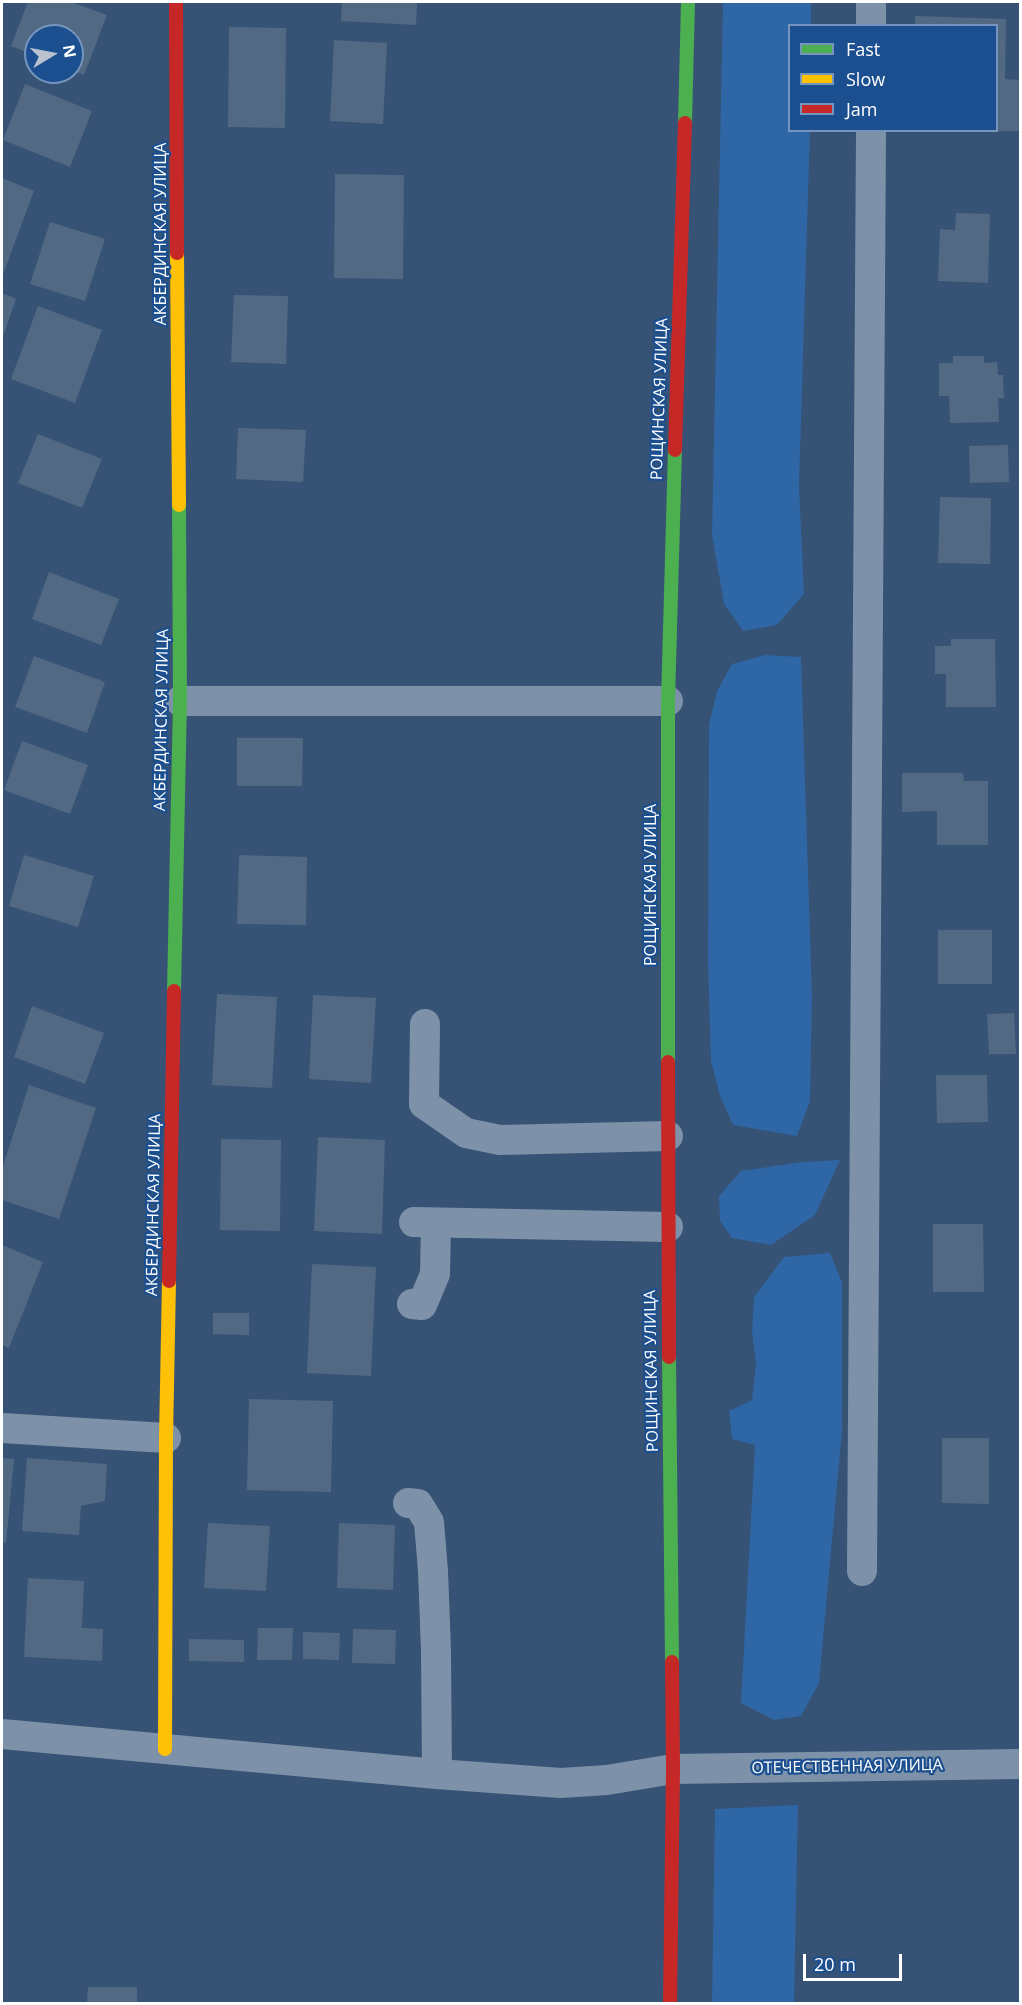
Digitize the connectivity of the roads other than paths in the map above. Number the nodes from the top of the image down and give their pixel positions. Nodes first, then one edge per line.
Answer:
1 (176, 2) edge
2 (688, 2) edge
3 (871, 2) edge
4 (871, 24) edge
5 (871, 132) edge
6 (180, 701) junction
7 (668, 701) junction
8 (425, 1024) dead end
9 (668, 1136) junction
10 (668, 1227) junction
11 (412, 1304) dead end
12 (2, 1428) edge
13 (166, 1438) junction
14 (408, 1503) dead end
15 (862, 1571) dead end
16 (2, 1734) edge
17 (165, 1749) junction
18 (1020, 1764) edge
19 (673, 1769) junction
20 (438, 1774) junction
21 (670, 2004) edge

1 - 6 street, АКБЕРДИНСКАЯ УЛИЦА
2 - 7 street, РОЩИНСКАЯ УЛИЦА
3 - 4 street
5 - 15 street
6 - 7 street
6 - 13 street, АКБЕРДИНСКАЯ УЛИЦА
7 - 9 street, РОЩИНСКАЯ УЛИЦА
8 - 9 street
9 - 10 street, РОЩИНСКАЯ УЛИЦА
10 - 11 street
10 - 19 street, РОЩИНСКАЯ УЛИЦА
12 - 13 street
13 - 17 street, АКБЕРДИНСКАЯ УЛИЦА
14 - 20 street
16 - 17 street, ОТЕЧЕСТВЕННАЯ УЛИЦА
17 - 20 street, ОТЕЧЕСТВЕННАЯ УЛИЦА
18 - 19 street, ОТЕЧЕСТВЕННАЯ УЛИЦА
19 - 20 street, ОТЕЧЕСТВЕННАЯ УЛИЦА
19 - 21 street, РОЩИНСКАЯ УЛИЦА

